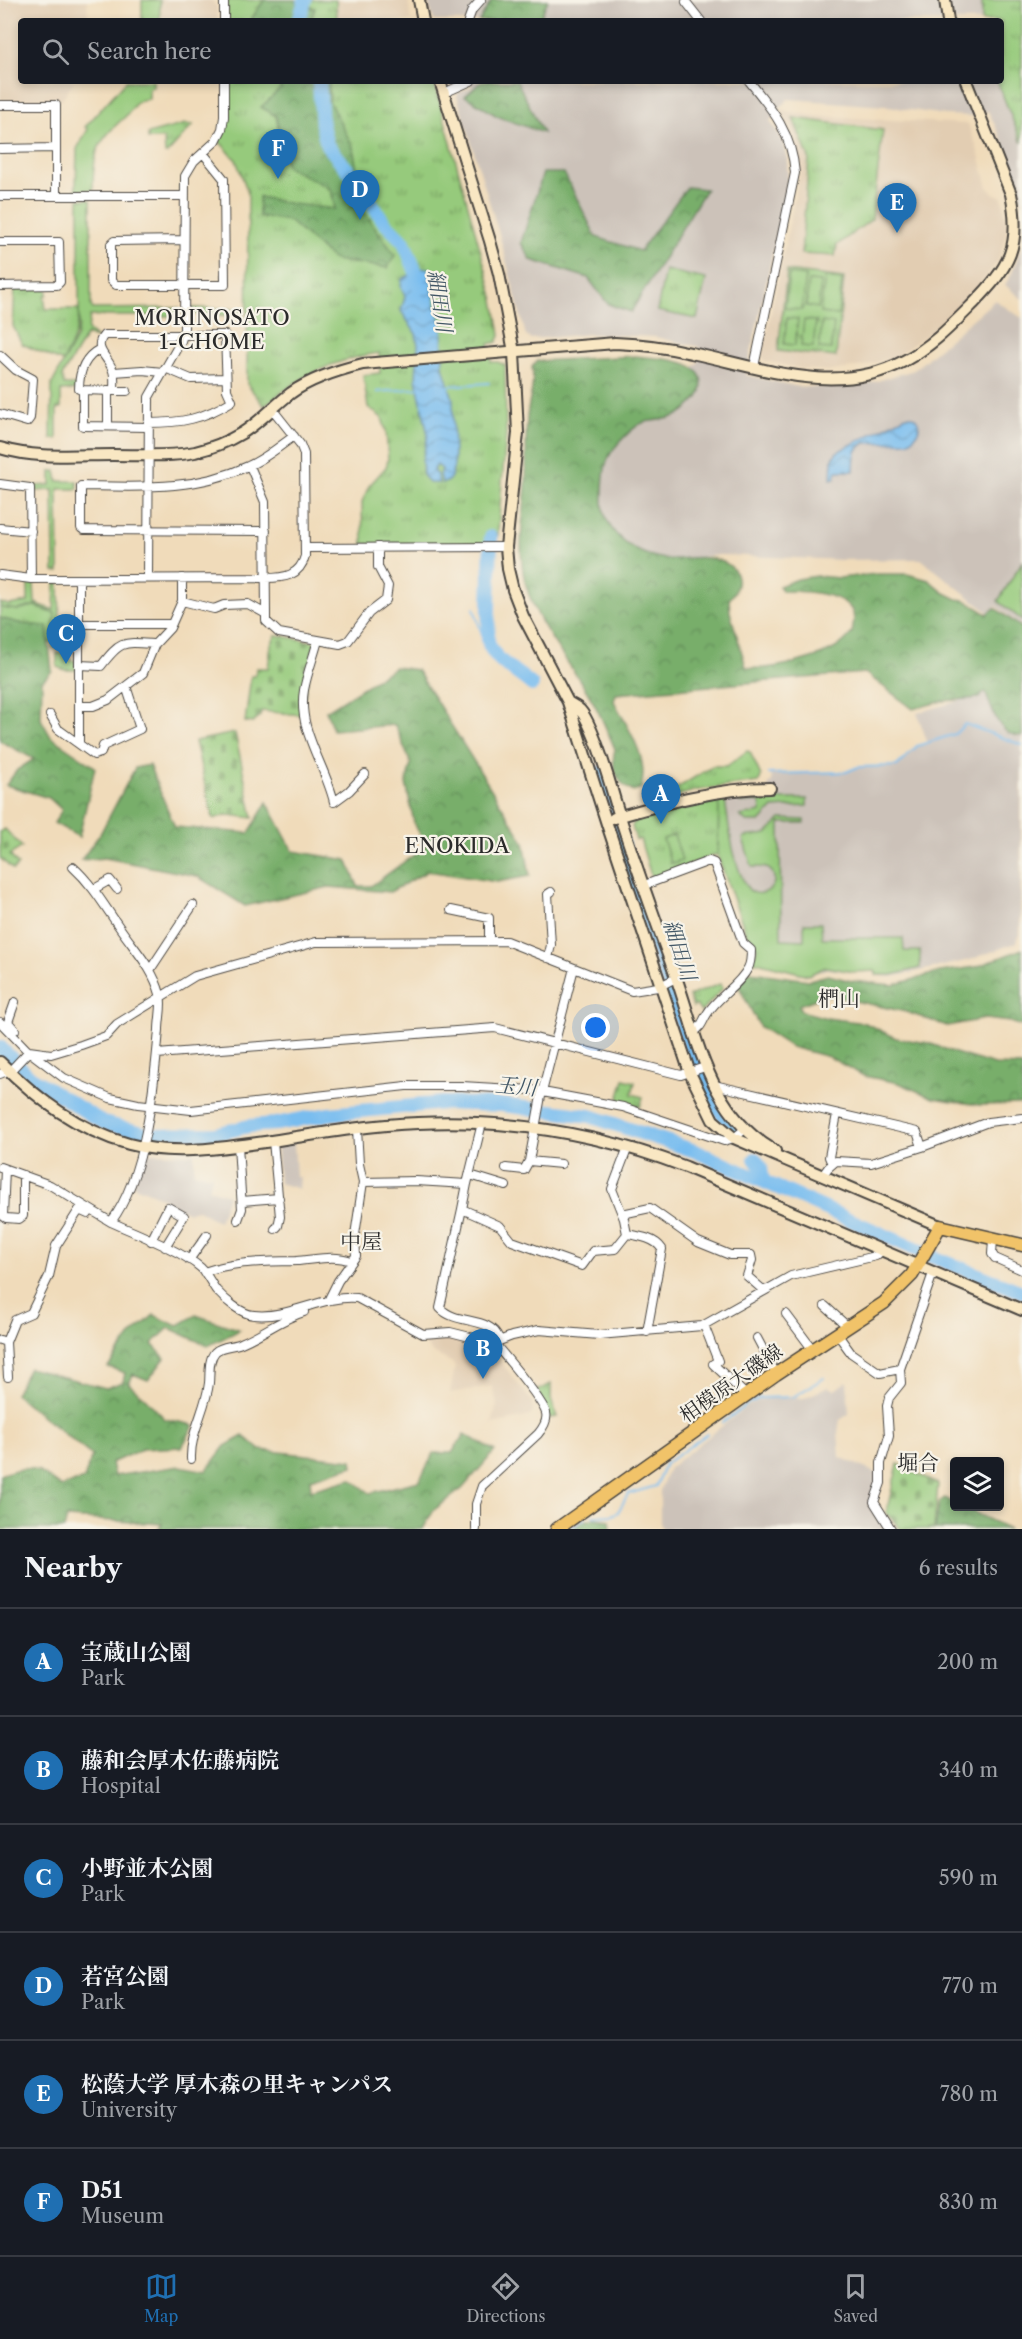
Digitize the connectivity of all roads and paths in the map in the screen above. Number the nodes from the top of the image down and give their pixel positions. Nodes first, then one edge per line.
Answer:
1 (224, 0) edge
2 (419, 0) edge
3 (480, 0) edge
4 (945, 0) edge
5 (686, 2) dead end
6 (224, 18) edge
7 (422, 18) edge
8 (469, 18) edge
9 (699, 18) edge
10 (948, 18) edge
11 (224, 84) edge
12 (441, 84) edge
13 (464, 84) edge
14 (751, 84) edge
15 (967, 84) edge
16 (444, 93) junction
17 (0, 105) edge
18 (55, 148) junction
19 (0, 149) edge
20 (203, 153) junction
21 (0, 196) edge
22 (56, 196) junction
23 (184, 196) junction
24 (184, 240) junction
25 (0, 242) edge
26 (185, 285) junction
27 (0, 286) edge
28 (183, 334) junction
29 (100, 349) junction
30 (514, 352) junction
31 (0, 355) edge
32 (754, 367) junction
33 (164, 370) junction
34 (114, 372) junction
35 (226, 378) junction
36 (83, 390) junction
37 (111, 391) junction
38 (127, 391) dead end
39 (273, 410) junction
40 (0, 414) edge
41 (148, 425) junction
42 (108, 426) junction
43 (294, 436) junction
44 (0, 448) edge
45 (147, 455) junction
46 (250, 466) junction
47 (0, 484) edge
48 (148, 487) junction
49 (0, 528) edge
50 (31, 531) junction
51 (148, 531) junction
52 (266, 531) junction
53 (506, 546) junction
54 (378, 547) junction
55 (305, 548) junction
56 (0, 575) edge
57 (148, 578) junction
58 (182, 578) junction
59 (266, 578) junction
60 (31, 579) junction
61 (79, 579) junction
62 (182, 601) junction
63 (266, 614) junction
64 (80, 624) junction
65 (171, 624) junction
66 (318, 640) junction
67 (155, 644) junction
68 (79, 665) junction
69 (126, 686) junction
70 (79, 706) junction
71 (50, 716) dead end
72 (79, 743) junction
73 (365, 774) dead end
74 (770, 788) dead end
75 (613, 818) junction
76 (73, 867) dead end
77 (94, 889) junction
78 (117, 889) dead end
79 (638, 891) junction
80 (551, 892) dead end
81 (192, 905) dead end
82 (451, 910) dead end
83 (489, 941) junction
84 (548, 958) junction
85 (573, 968) junction
86 (150, 970) junction
87 (669, 981) junction
88 (161, 996) junction
89 (15, 1002) dead end
90 (0, 1022) edge
91 (693, 1033) junction
92 (554, 1042) junction
93 (28, 1052) junction
94 (157, 1054) junction
95 (0, 1062) edge
96 (698, 1070) junction
97 (7, 1071) edge
98 (714, 1085) junction
99 (541, 1094) junction
100 (149, 1107) junction
101 (837, 1114) junction
102 (1022, 1118) edge
103 (482, 1124) junction
104 (534, 1126) junction
105 (357, 1129) junction
106 (739, 1134) junction
107 (273, 1140) junction
108 (143, 1145) junction
109 (238, 1145) junction
110 (628, 1147) junction
111 (922, 1147) junction
112 (529, 1161) junction
113 (561, 1164) dead end
114 (831, 1164) junction
115 (2, 1168) edge
116 (506, 1168) dead end
117 (23, 1175) junction
118 (470, 1175) junction
119 (823, 1175) junction
120 (363, 1182) junction
121 (467, 1184) junction
122 (502, 1186) dead end
123 (279, 1198) junction
124 (242, 1201) junction
125 (462, 1209) junction
126 (622, 1214) junction
127 (101, 1217) junction
128 (238, 1220) dead end
129 (111, 1222) junction
130 (275, 1229) dead end
131 (938, 1229) junction
132 (627, 1234) junction
133 (207, 1235) dead end
134 (993, 1239) junction
135 (152, 1241) junction
136 (1022, 1245) edge
137 (165, 1247) junction
138 (882, 1251) junction
139 (189, 1260) junction
140 (351, 1261) junction
141 (918, 1264) junction
142 (1022, 1270) edge
143 (204, 1272) junction
144 (933, 1273) junction
145 (763, 1290) junction
146 (328, 1300) junction
147 (825, 1306) dead end
148 (1022, 1310) edge
149 (786, 1314) dead end
150 (704, 1325) junction
151 (843, 1331) junction
152 (647, 1332) junction
153 (757, 1338) dead end
154 (3, 1341) edge
155 (497, 1341) junction
156 (813, 1350) junction
157 (900, 1369) junction
158 (776, 1374) junction
159 (8, 1377) dead end
160 (746, 1395) junction
161 (191, 1459) dead end
162 (476, 1529) edge
163 (557, 1529) edge
164 (891, 1529) edge

1 - 6 street
2 - 7 street
3 - 8 street
4 - 10 street
5 - 9 street
11 - 20 street
12 - 16 street
13 - 16 street
14 - 32 street
15 - 32 street
16 - 30 street
17 - 18 street
18 - 19 street
18 - 22 street
20 - 23 street
20 - 26 street
21 - 22 street
22 - 23 street
23 - 24 street
24 - 26 street
24 - 26 street
25 - 27 street
26 - 28 street
28 - 29 street
28 - 33 street
28 - 35 street
29 - 34 street
29 - 36 street
30 - 32 street
30 - 39 street
30 - 53 street
31 - 40 street
33 - 34 street
33 - 35 street
33 - 41 street
34 - 37 street
35 - 41 street
36 - 37 street
36 - 42 street
37 - 38 street
37 - 42 street
39 - 43 street
39 - 45 street
41 - 42 street
41 - 45 street
43 - 46 street
43 - 55 street
44 - 45 street
45 - 48 street
46 - 48 street
46 - 52 street
47 - 50 street
48 - 51 street
48 - 51 street
49 - 50 street
50 - 60 street
51 - 52 street
51 - 57 street
52 - 59 street
53 - 54 street
53 - 75 street
54 - 55 street
54 - 66 street
55 - 59 street
56 - 60 street
57 - 58 street
57 - 61 street
58 - 59 street
58 - 62 street
59 - 63 street
60 - 61 street
61 - 64 street
62 - 63 street
62 - 65 street
63 - 66 street
64 - 65 street
64 - 68 street
65 - 67 street
66 - 73 street
67 - 68 street
67 - 69 street
68 - 70 street
69 - 70 street
69 - 72 street
70 - 72 street
71 - 72 street
74 - 75 street
75 - 79 street
76 - 77 street
77 - 78 street
77 - 86 street
79 - 87 street
79 - 87 street
79 - 91 street
80 - 84 street
81 - 86 street
82 - 83 street
83 - 84 street
83 - 88 street
84 - 85 street
85 - 87 street
85 - 92 street
86 - 88 street
87 - 91 street
87 - 96 street
88 - 93 street
88 - 94 street
89 - 93 street
90 - 93 street
91 - 96 street
92 - 94 street
92 - 96 street
92 - 99 street
93 - 97 street
93 - 100 street
94 - 100 street
95 - 97 street
96 - 98 street
96 - 106 street
97 - 108 street
98 - 101 street
98 - 106 street
99 - 100 street
99 - 104 street
99 - 106 street
100 - 108 street
101 - 111 street
101 - 114 street
102 - 111 street
103 - 104 street
103 - 105 street
103 - 118 street
104 - 110 street
104 - 112 street
105 - 107 street
105 - 120 street
106 - 119 street
107 - 109 street
107 - 123 street
108 - 109 street
108 - 129 street
109 - 124 street
110 - 126 street
110 - 138 street
111 - 114 street
112 - 113 street
112 - 116 street
114 - 119 street
115 - 117 street
115 - 117 street
117 - 127 street
118 - 121 street
118 - 122 street
119 - 131 street
120 - 121 street
120 - 140 street
121 - 125 street
123 - 124 street
123 - 130 street
124 - 128 street
125 - 132 street
125 - 155 street
126 - 132 street
126 - 145 street
127 - 129 street
127 - 154 street
129 - 135 street
131 - 134 main road
131 - 141 main road, 相模原大磯線
132 - 152 street
133 - 139 street
134 - 136 main road
134 - 142 street
135 - 137 street
135 - 137 street
137 - 139 street
138 - 141 street
138 - 145 street
139 - 143 street
140 - 143 street
140 - 146 street
141 - 144 street
141 - 151 main road, 相模原大磯線
143 - 146 street
144 - 148 street
144 - 157 street
145 - 150 street
146 - 155 street
146 - 161 street
147 - 151 street
149 - 156 street
150 - 152 street
150 - 160 street
151 - 156 main road, 相模原大磯線
151 - 157 street
152 - 155 street
153 - 158 street
154 - 159 street
155 - 162 street
156 - 158 main road, 相模原大磯線
157 - 164 street
158 - 160 main road, 相模原大磯線
160 - 163 main road, 相模原大磯線

